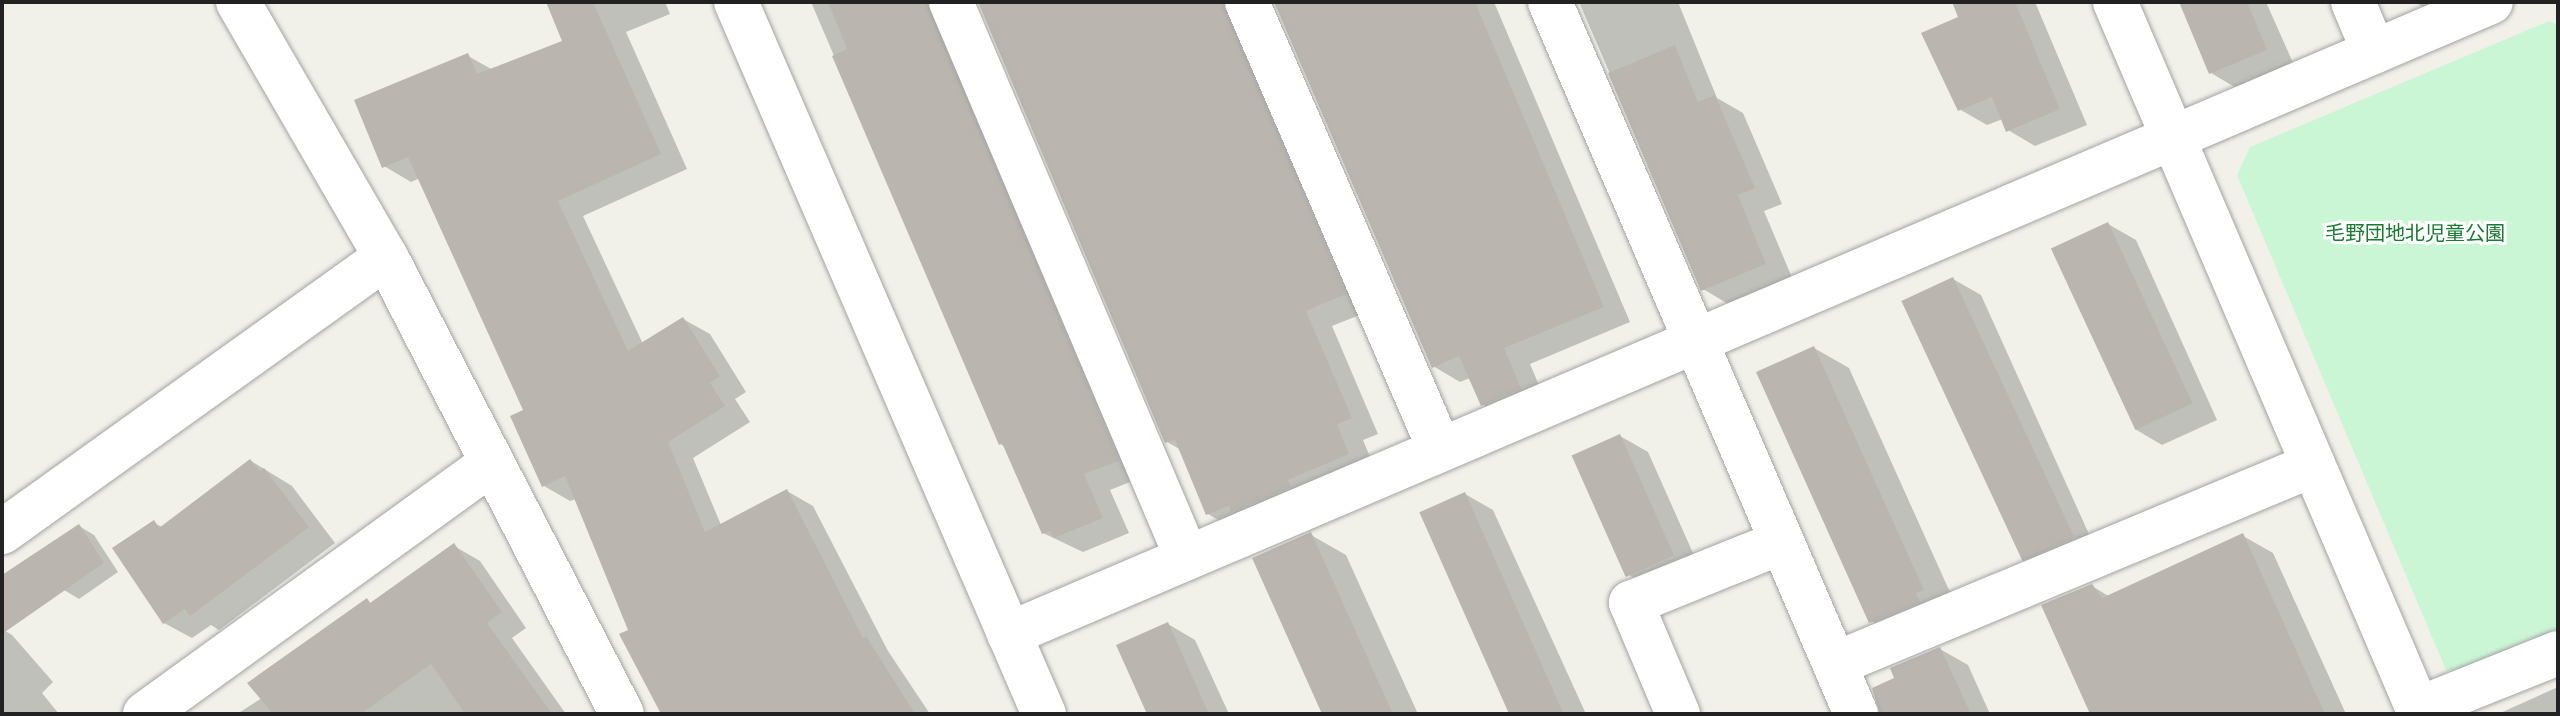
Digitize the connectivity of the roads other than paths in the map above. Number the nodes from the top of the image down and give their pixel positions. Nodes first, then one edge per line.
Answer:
1 (736, 2) edge
2 (951, 2) edge
3 (1247, 2) edge
4 (1550, 2) edge
5 (2115, 2) edge
6 (2353, 2) edge
7 (2491, 2) edge
8 (248, 4) edge
9 (2374, 52) junction
10 (2172, 137) junction
11 (386, 257) junction
12 (1696, 341) junction
13 (1440, 450) junction
14 (492, 463) junction
15 (2313, 465) junction
16 (2, 532) edge
17 (1782, 542) junction
18 (1187, 558) junction
19 (1009, 634) junction
20 (2558, 653) edge
21 (1835, 664) junction
22 (2419, 712) edge
23 (145, 714) edge
24 (622, 714) edge
25 (1044, 714) edge
26 (1678, 714) edge
27 (1856, 714) edge

1 - 19 street
2 - 18 street
3 - 13 street
4 - 12 street
5 - 10 street
6 - 9 street
7 - 9 street
8 - 11 street
9 - 10 street
10 - 12 street
10 - 15 street
11 - 14 street
11 - 16 street
12 - 13 street
12 - 17 street
13 - 18 street
14 - 23 street
14 - 24 street
15 - 21 street
15 - 22 street
17 - 21 street
17 - 26 street
18 - 19 street
19 - 25 street
20 - 22 street
21 - 27 street

